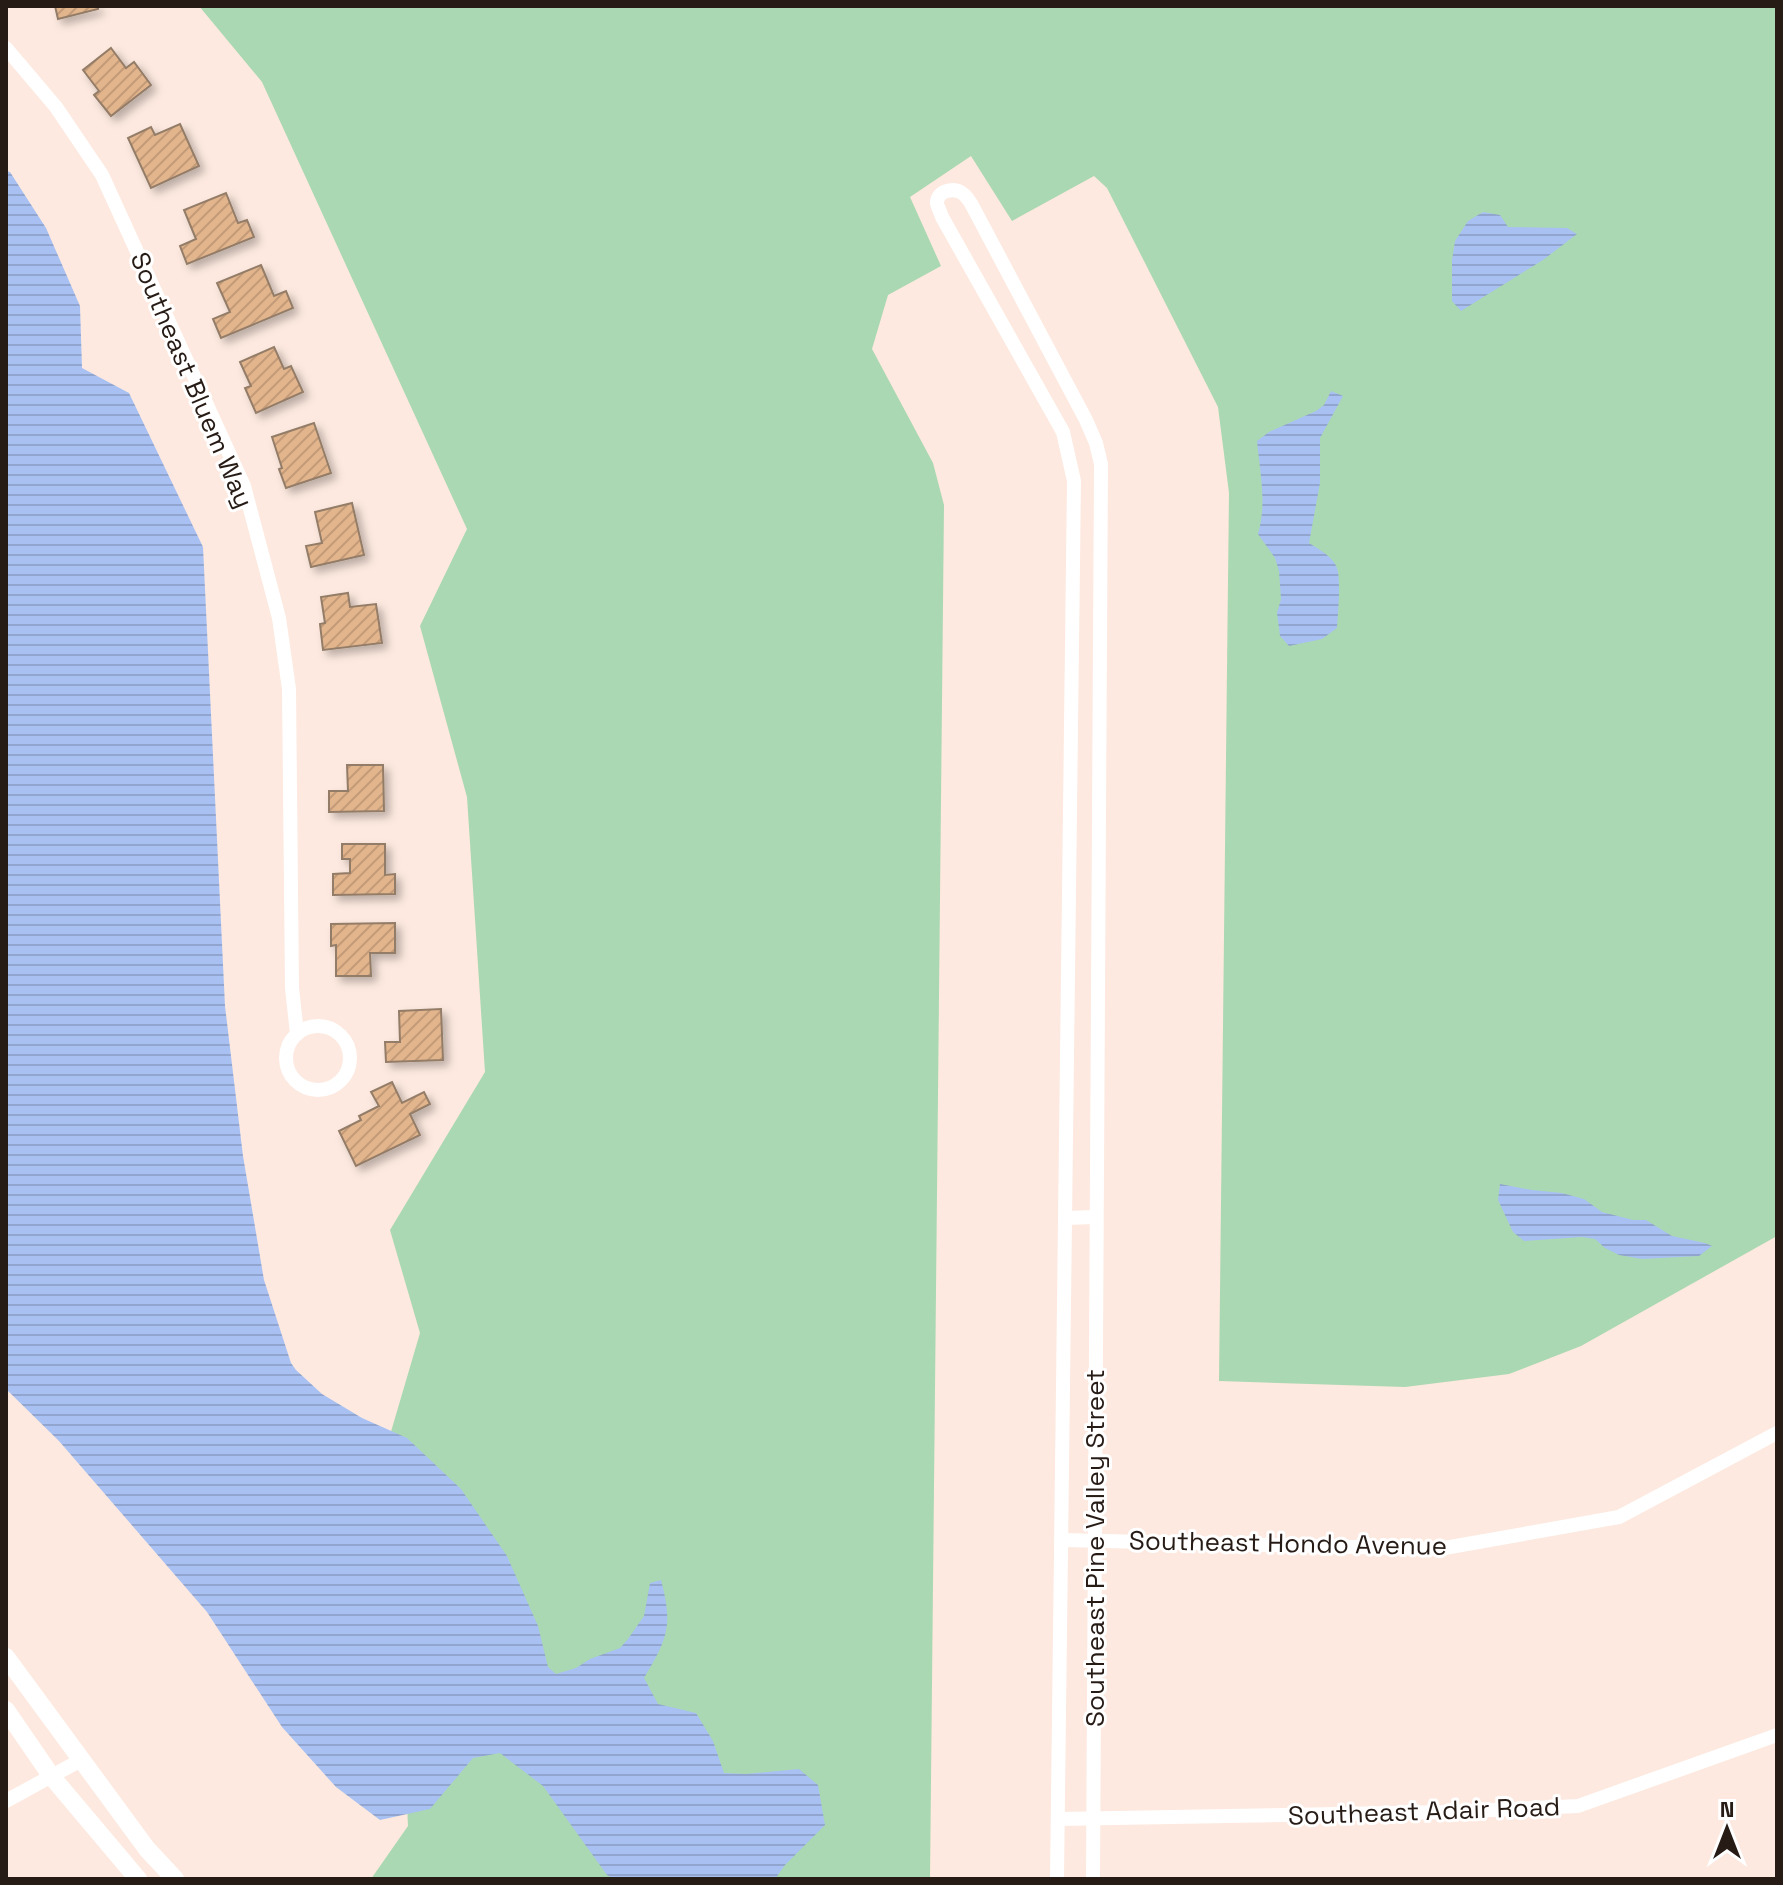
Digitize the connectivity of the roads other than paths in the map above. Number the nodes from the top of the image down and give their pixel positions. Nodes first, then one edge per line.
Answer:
1 (6, 48) edge
2 (1101, 571) junction
3 (1074, 577) junction
4 (1098, 900) junction
5 (1070, 901) junction
6 (297, 1034) junction
7 (1096, 1217) junction
8 (1066, 1218) junction
9 (1777, 1433) edge
10 (1063, 1540) junction
11 (1094, 1541) junction
12 (6, 1657) edge
13 (6, 1710) edge
14 (1777, 1735) edge
15 (81, 1760) junction
16 (52, 1777) junction
17 (6, 1801) edge
18 (1094, 1818) junction
19 (1058, 1819) junction
20 (138, 1879) edge
21 (175, 1879) edge
22 (1057, 1879) edge
23 (1093, 1879) edge

1 - 6 street, Southeast Bluem Way
2 - 3 street
2 - 3 street, Southeast Pine Valley Street
2 - 4 street, Southeast Pine Valley Street
3 - 5 street, Southeast Pine Valley Street
4 - 5 street
4 - 7 street, Southeast Pine Valley Street
5 - 8 street, Southeast Pine Valley Street
6 - 6 street, Southeast Bluem Way
7 - 8 street
7 - 11 street, Southeast Pine Valley Street
8 - 10 street, Southeast Pine Valley Street
9 - 11 street, Southeast Hondo Avenue
10 - 11 street, Southeast Hondo Avenue
10 - 19 street, Southeast Pine Valley Street
11 - 18 street, Southeast Pine Valley Street
12 - 15 street
13 - 16 street
14 - 18 street, Southeast Adair Road
15 - 16 street
15 - 21 street
16 - 17 street
16 - 20 street
18 - 19 street, Southeast Adair Road
18 - 23 street, Southeast Pine Valley Street
19 - 22 street, Southeast Pine Valley Street

